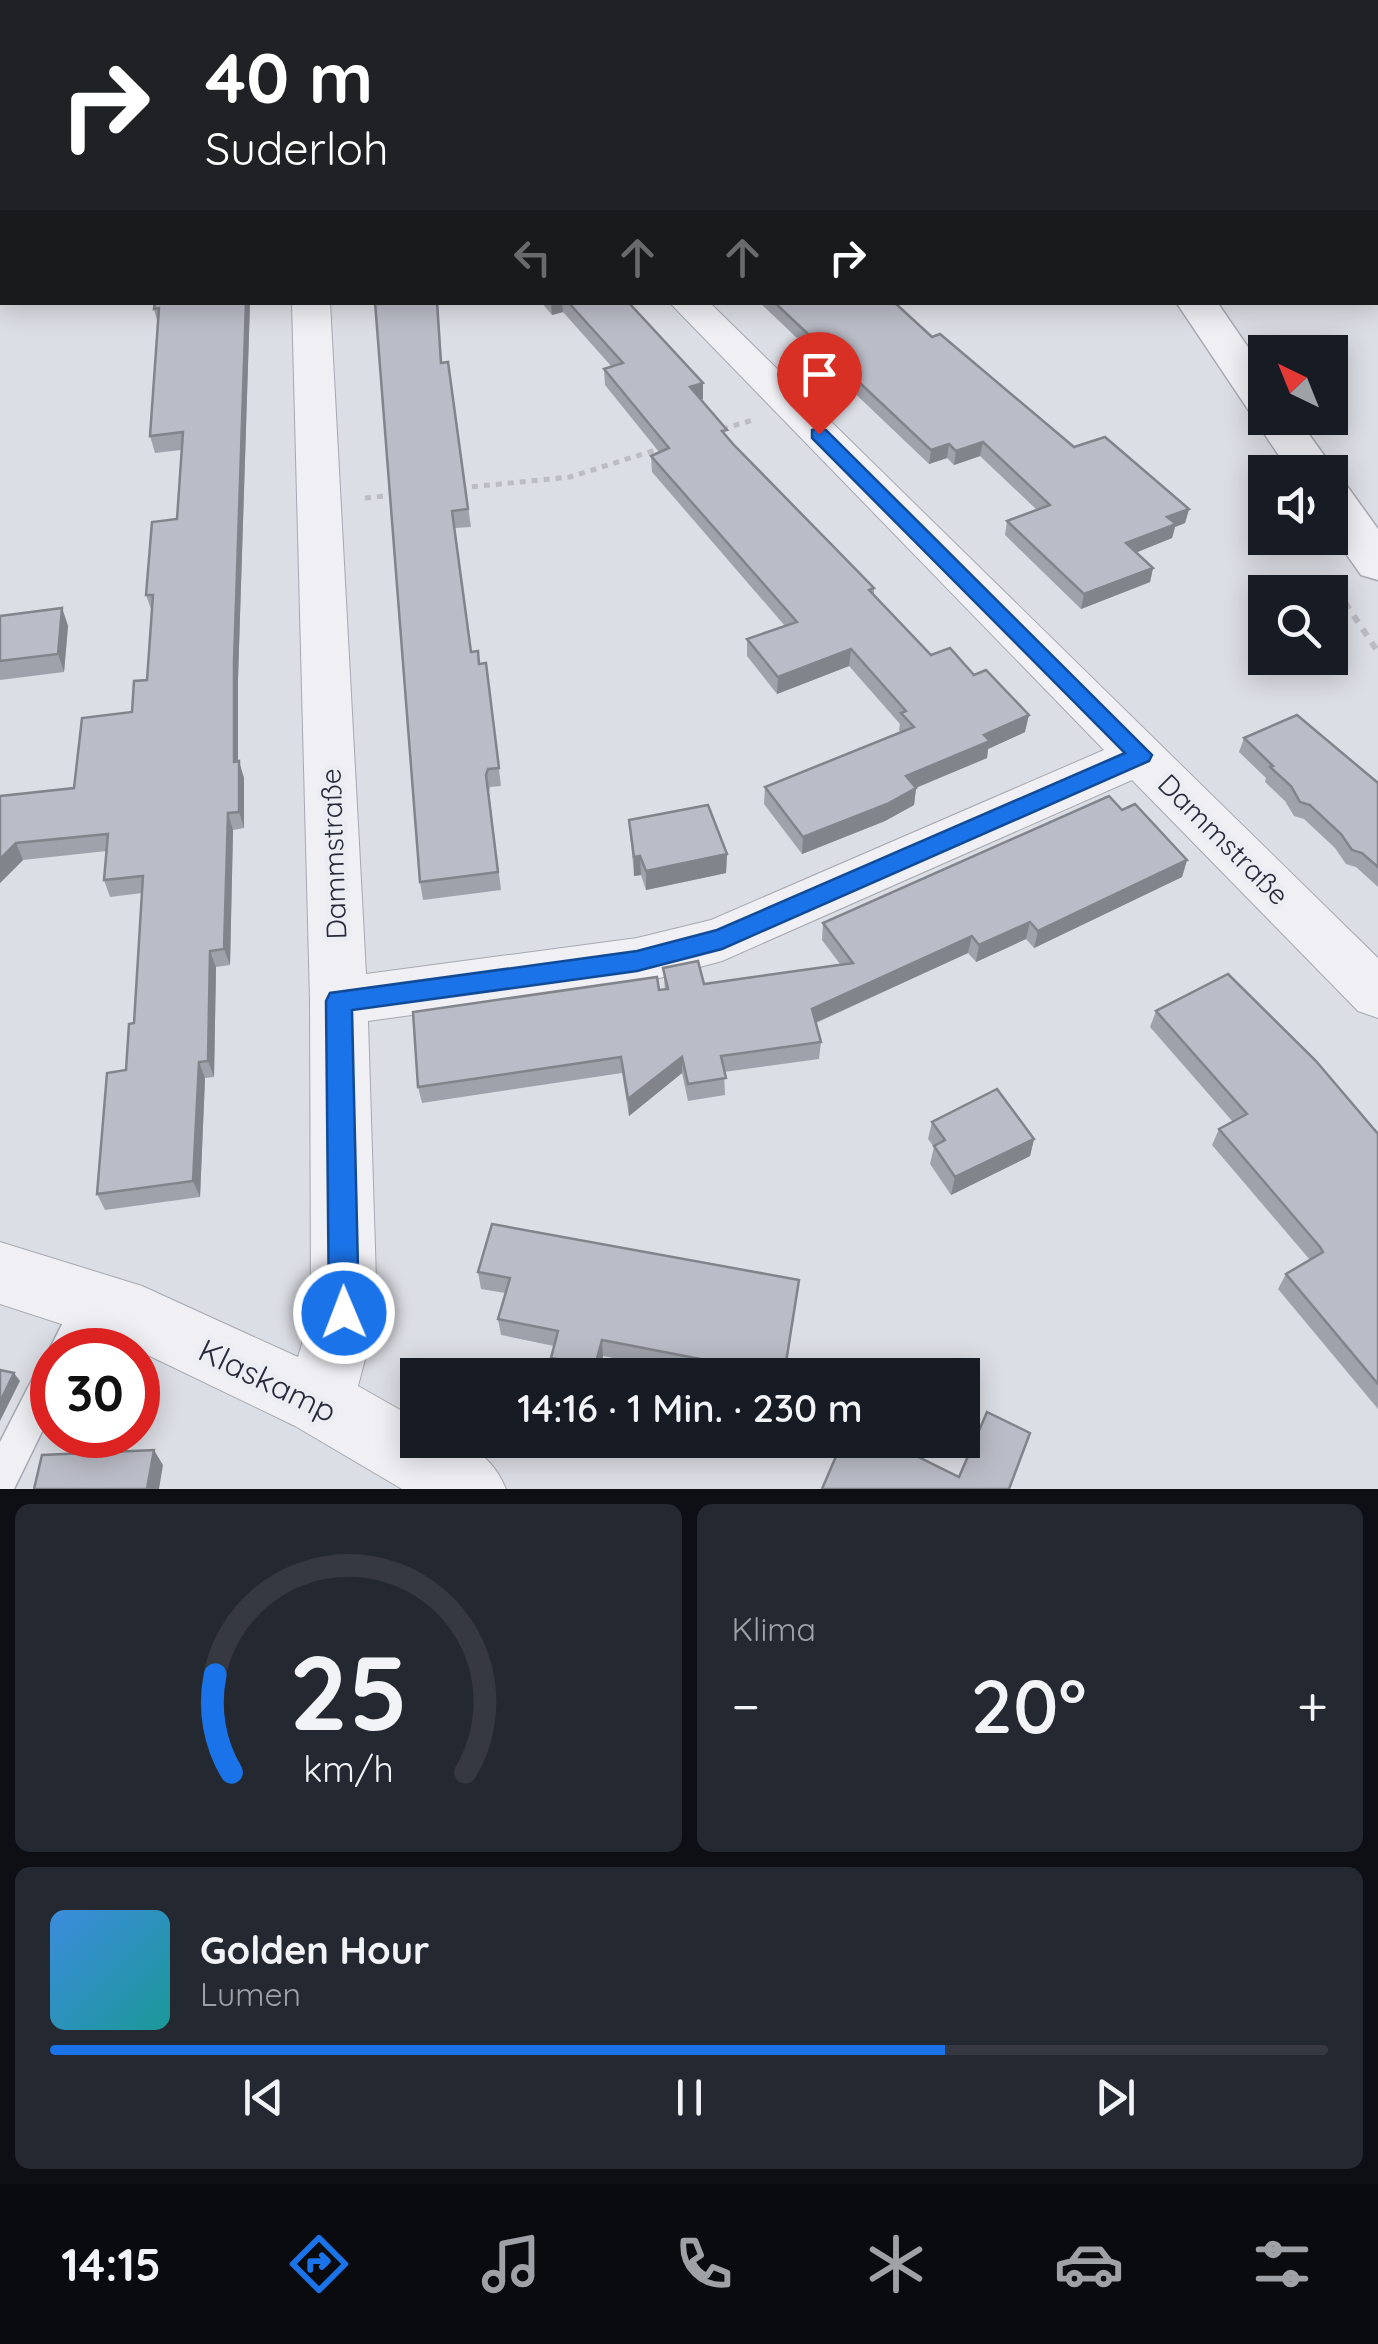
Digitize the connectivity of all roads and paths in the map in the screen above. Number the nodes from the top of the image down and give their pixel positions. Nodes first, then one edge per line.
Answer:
1 (310, 305) edge
2 (690, 305) edge
3 (1198, 305) edge
4 (1248, 379) edge
5 (792, 408) junction
6 (718, 430) edge
7 (663, 448) edge
8 (454, 489) edge
9 (416, 493) edge
10 (319, 503) junction
11 (1348, 522) edge
12 (1378, 564) edge
13 (1326, 574) dead end
14 (1378, 652) edge
15 (1141, 755) junction
16 (1378, 994) edge
17 (339, 1001) junction
18 (0, 1273) edge
19 (78, 1326) edge
20 (319, 1402) junction
21 (30, 1420) edge
22 (0, 1479) edge
23 (470, 1489) edge

1 - 10 street, Dammstraße
2 - 5 street, Dammstraße
3 - 4 street
5 - 6 path
5 - 15 street, Dammstraße
7 - 8 path
9 - 10 path
10 - 17 street, Dammstraße
11 - 12 street
13 - 14 path
15 - 16 street, Dammstraße
15 - 17 street
17 - 20 street, Dammstraße
18 - 19 street, Klaskamp
19 - 20 street, Klaskamp
20 - 23 street, Klaskamp
21 - 22 lane

